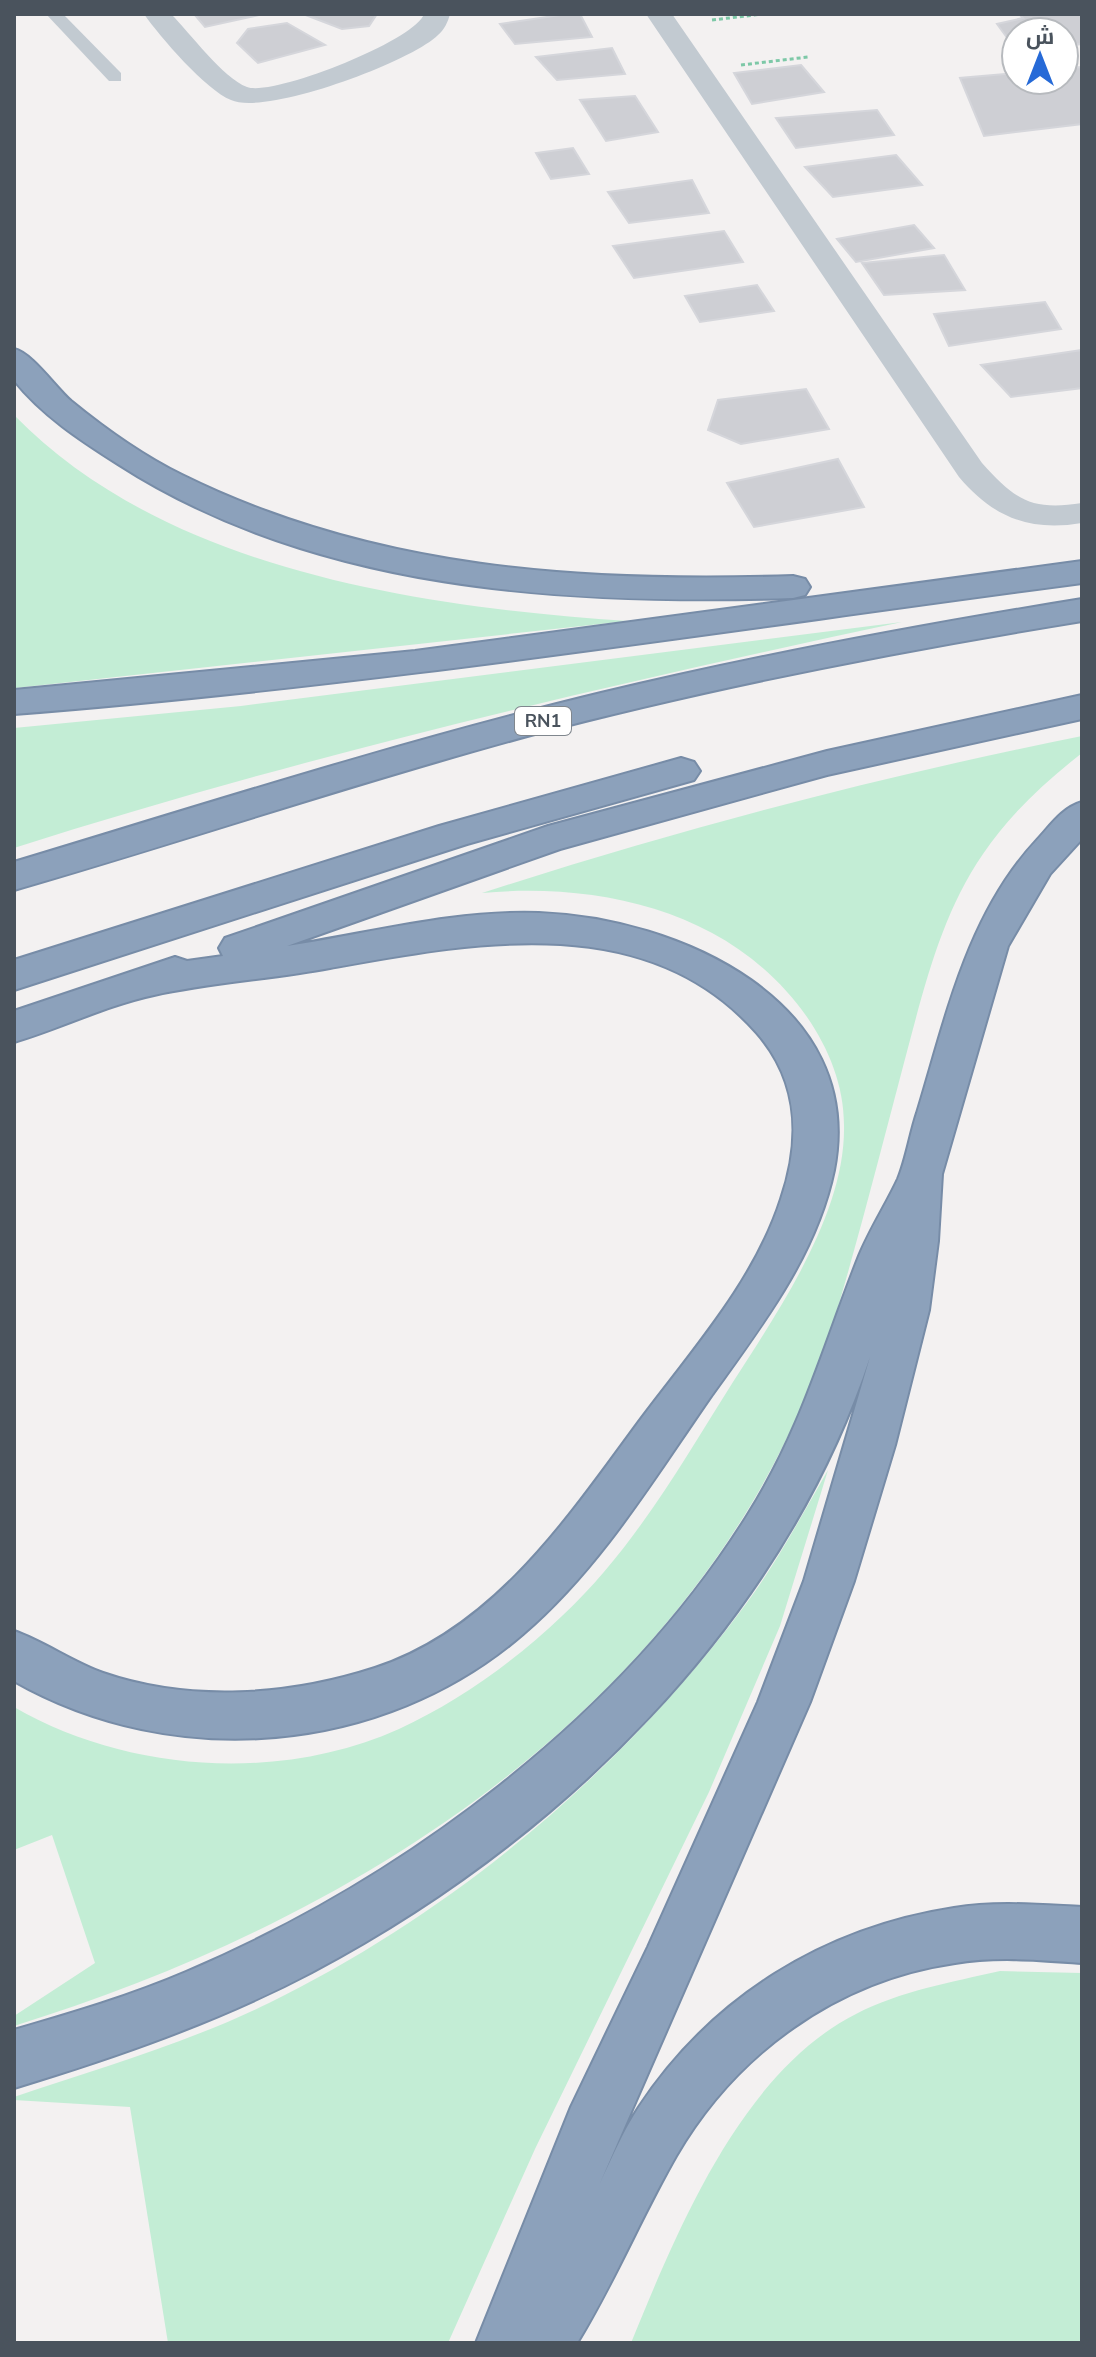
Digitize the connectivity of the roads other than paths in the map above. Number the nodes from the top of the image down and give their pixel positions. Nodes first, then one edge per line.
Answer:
1 (54, 14) edge
2 (157, 14) edge
3 (437, 14) edge
4 (659, 14) edge
5 (115, 77) dead end
6 (14, 358) edge
7 (1082, 513) edge
8 (1082, 572) edge
9 (1027, 579) junction
10 (1082, 610) edge
11 (1082, 681) edge
12 (14, 702) edge
13 (1082, 707) edge
14 (1082, 815) edge
15 (14, 876) edge
16 (14, 975) edge
17 (148, 981) junction
18 (14, 1027) edge
19 (920, 1174) junction
20 (14, 1654) edge
21 (1082, 1935) edge
22 (14, 2059) edge
23 (507, 2343) edge
24 (541, 2343) edge

1 - 5 lane
2 - 3 street
4 - 7 street
6 - 9 highway
8 - 9 highway
9 - 12 highway
10 - 15 highway, RN1
11 - 16 highway
13 - 17 highway
14 - 19 highway
17 - 18 highway
17 - 20 highway
19 - 22 highway
19 - 23 highway
21 - 24 highway

